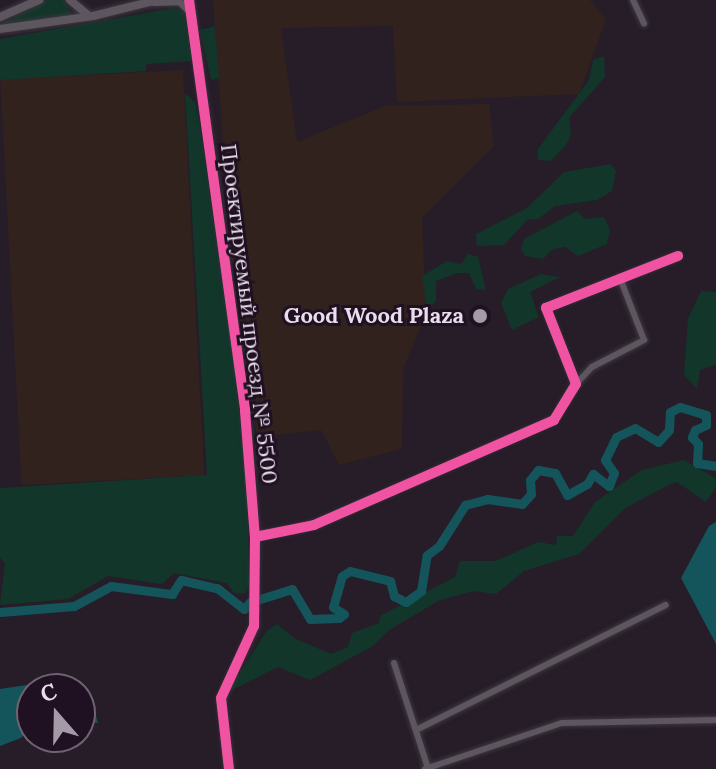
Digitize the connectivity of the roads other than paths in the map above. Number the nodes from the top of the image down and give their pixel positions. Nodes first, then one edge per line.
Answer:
1 (39, 0) edge
2 (70, 0) edge
3 (189, 0) edge
4 (633, 0) edge
5 (155, 1) edge
6 (190, 14) junction
7 (93, 16) junction
8 (0, 17) edge
9 (644, 24) dead end
10 (0, 29) edge
11 (678, 256) dead end
12 (620, 278) junction
13 (576, 384) junction
14 (255, 537) junction
15 (666, 605) dead end
16 (394, 663) dead end
17 (716, 720) edge
18 (418, 729) junction
19 (426, 768) edge
20 (229, 769) edge

1 - 8 main road
2 - 7 main road
3 - 6 street, Проектируемый проезд № 5500
4 - 9 street
5 - 6 street
5 - 7 main road
6 - 14 street, Проектируемый проезд № 5500
7 - 10 main road
11 - 12 street
12 - 13 street
12 - 13 street
13 - 14 street
14 - 20 street, Проектируемый проезд № 5500
15 - 18 street
16 - 18 street
17 - 19 street
18 - 19 street

